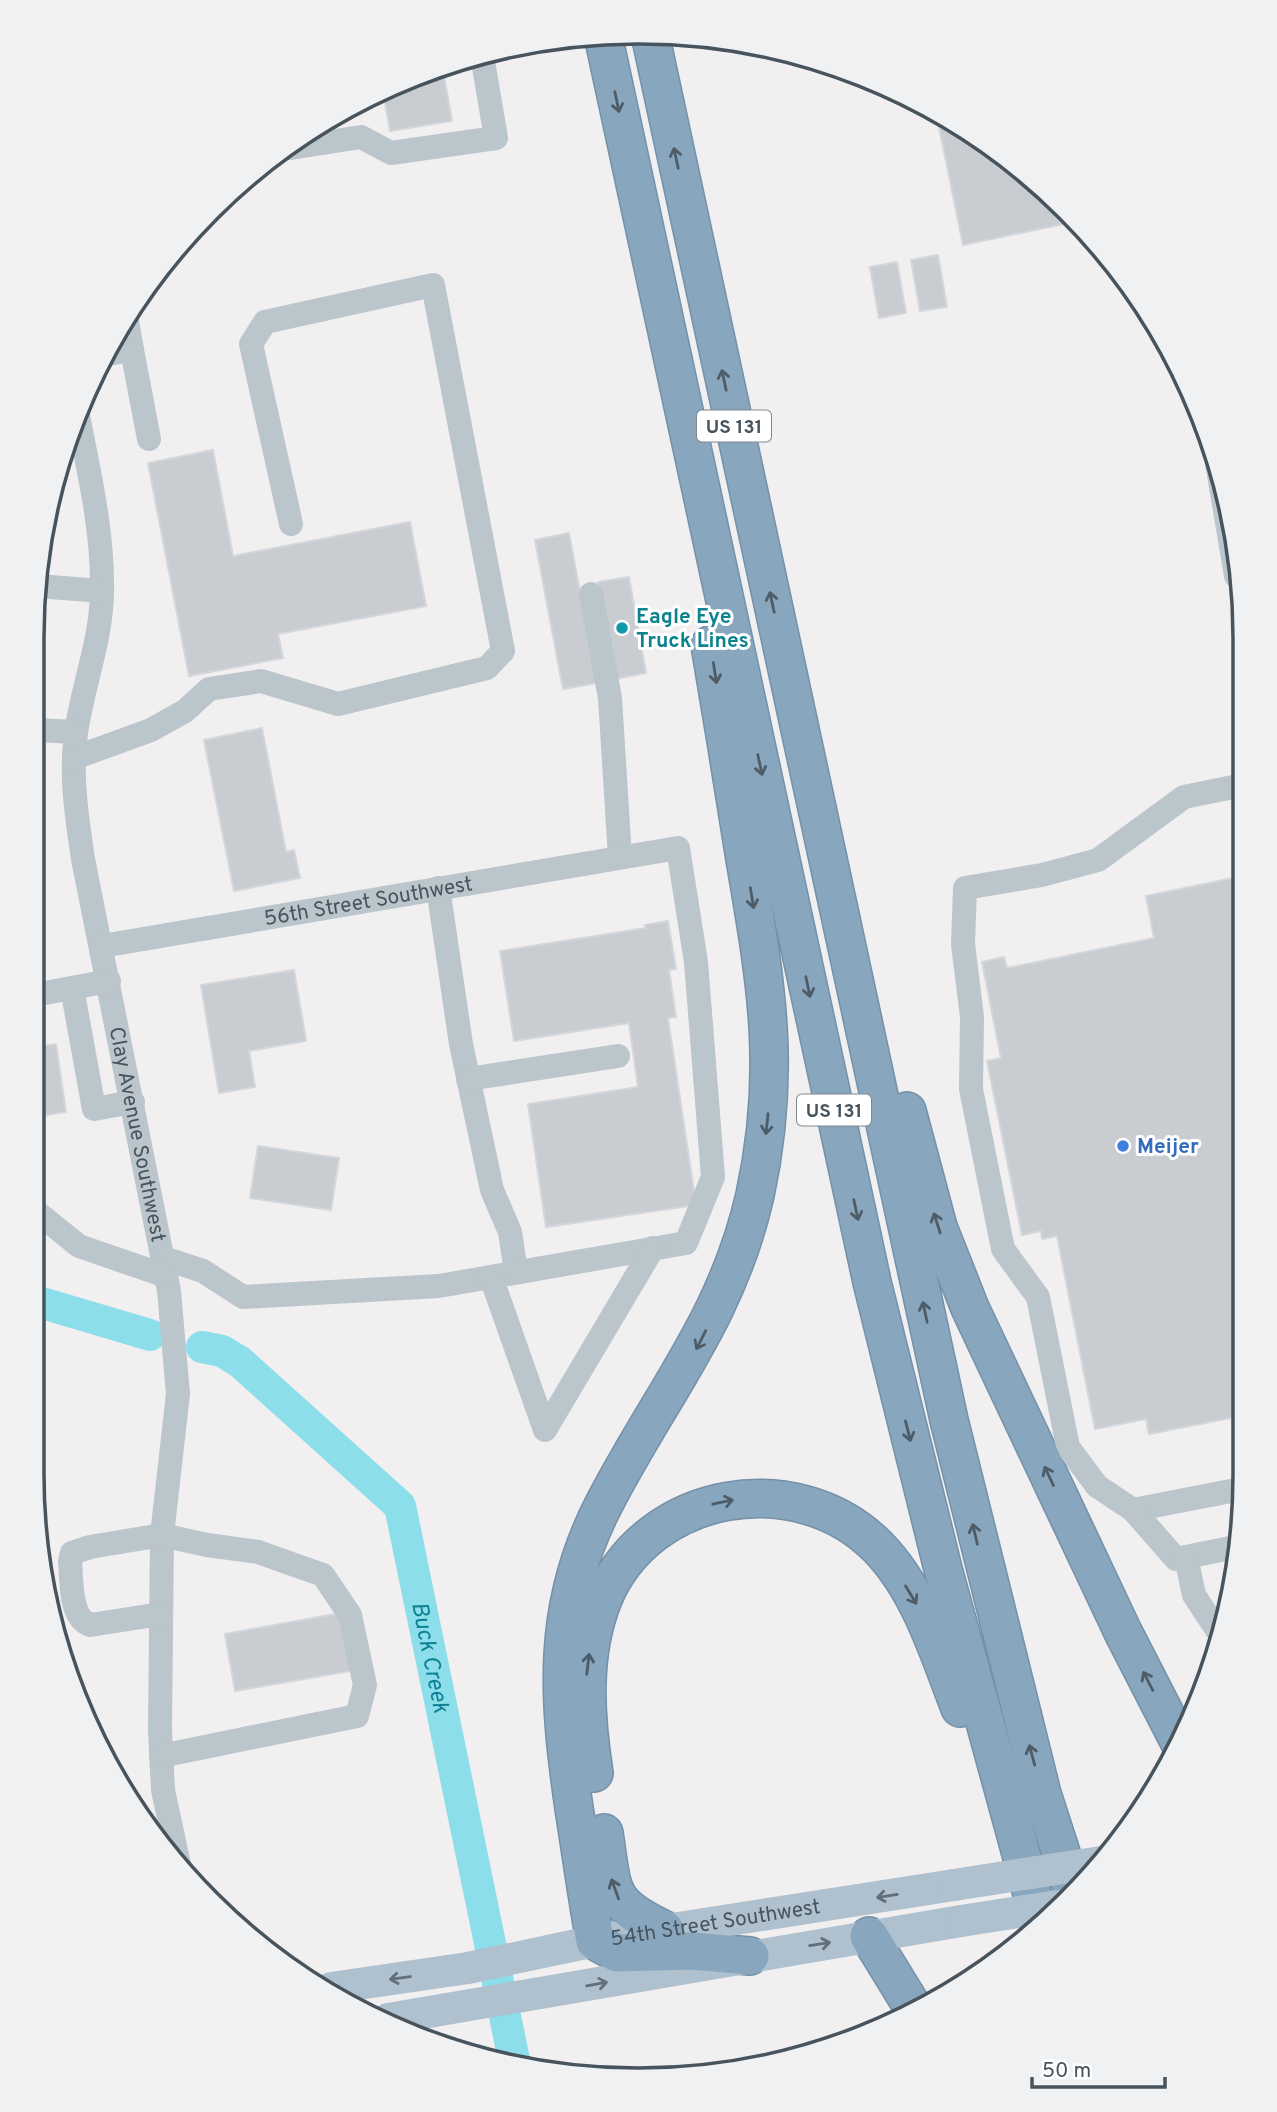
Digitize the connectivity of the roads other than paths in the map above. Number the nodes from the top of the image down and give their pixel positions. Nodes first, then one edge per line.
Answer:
1 (653, 44) edge
2 (605, 45) edge
3 (484, 64) edge
4 (306, 145) edge
5 (657, 291) junction
6 (120, 352) edge
7 (81, 432) edge
8 (149, 439) dead end
9 (291, 524) dead end
10 (46, 587) edge
11 (103, 591) junction
12 (591, 594) dead end
13 (44, 730) edge
14 (76, 732) junction
15 (74, 758) junction
16 (1233, 787) edge
17 (813, 789) junction
18 (626, 856) junction
19 (438, 888) junction
20 (102, 946) junction
21 (109, 981) junction
22 (72, 988) junction
23 (44, 993) edge
24 (618, 1056) dead end
25 (468, 1079) junction
26 (133, 1102) junction
27 (44, 1218) edge
28 (653, 1248) junction
29 (165, 1267) junction
30 (516, 1272) junction
31 (491, 1277) junction
32 (1233, 1491) edge
33 (1133, 1510) junction
34 (162, 1535) junction
35 (1227, 1555) edge
36 (1186, 1557) junction
37 (1194, 1595) junction
38 (161, 1614) junction
39 (1214, 1625) edge
40 (1209, 1639) edge
41 (1174, 1732) edge
42 (161, 1756) junction
43 (1042, 1794) junction
44 (174, 1845) edge
45 (1088, 1864) edge
46 (1075, 1877) edge
47 (1070, 1882) edge
48 (1043, 1896) edge
49 (665, 1930) junction
50 (869, 1936) junction
51 (595, 1941) junction
52 (750, 1956) junction
53 (338, 1987) edge
54 (910, 2003) edge
55 (398, 2017) edge

17 -> 1 highway, US 131
2 -> 5 highway, US 131
3 - 4 street
5 -> 48 highway, US 131
5 -> 51 highway
6 - 8 street
7 - 11 street, Clay Avenue Southwest
9 - 15 street
10 - 11 street
11 - 14 street, Clay Avenue Southwest
12 - 18 street
13 - 14 street
14 - 15 street, Clay Avenue Southwest
15 - 20 street, Clay Avenue Southwest
16 - 33 street
41 -> 17 highway
43 -> 17 highway, US 131
18 - 19 street, 56th Street Southwest
18 - 28 street, 56th Street Southwest
19 - 20 street, 56th Street Southwest
19 - 25 street
20 - 21 street, Clay Avenue Southwest
21 - 22 street
21 - 26 street, Clay Avenue Southwest
22 - 23 street
22 - 26 street
24 - 25 street
25 - 30 street
26 - 29 street, Clay Avenue Southwest
27 - 29 street
28 - 30 street
28 - 31 street
29 - 31 street
29 - 34 street, Clay Avenue Southwest
30 - 31 street
32 - 33 street
33 - 36 street
34 - 38 street, Clay Avenue Southwest
34 - 38 street
34 - 42 street
35 - 36 street
36 - 37 street
37 - 39 street
37 - 40 street
38 - 42 street, Clay Avenue Southwest
42 - 44 street, Clay Avenue Southwest
43 - 46 highway
43 - 47 highway, US 131
45 -> 49 main road, 54th Street Southwest, bridge
49 -> 48 highway
48 - 50 main road, 54th Street Southwest, bridge
49 - 51 main road, 54th Street Southwest
52 -> 50 main road, 54th Street Southwest
50 - 54 highway
51 - 52 highway
51 -> 53 main road, 54th Street Southwest
55 -> 52 main road, 54th Street Southwest

